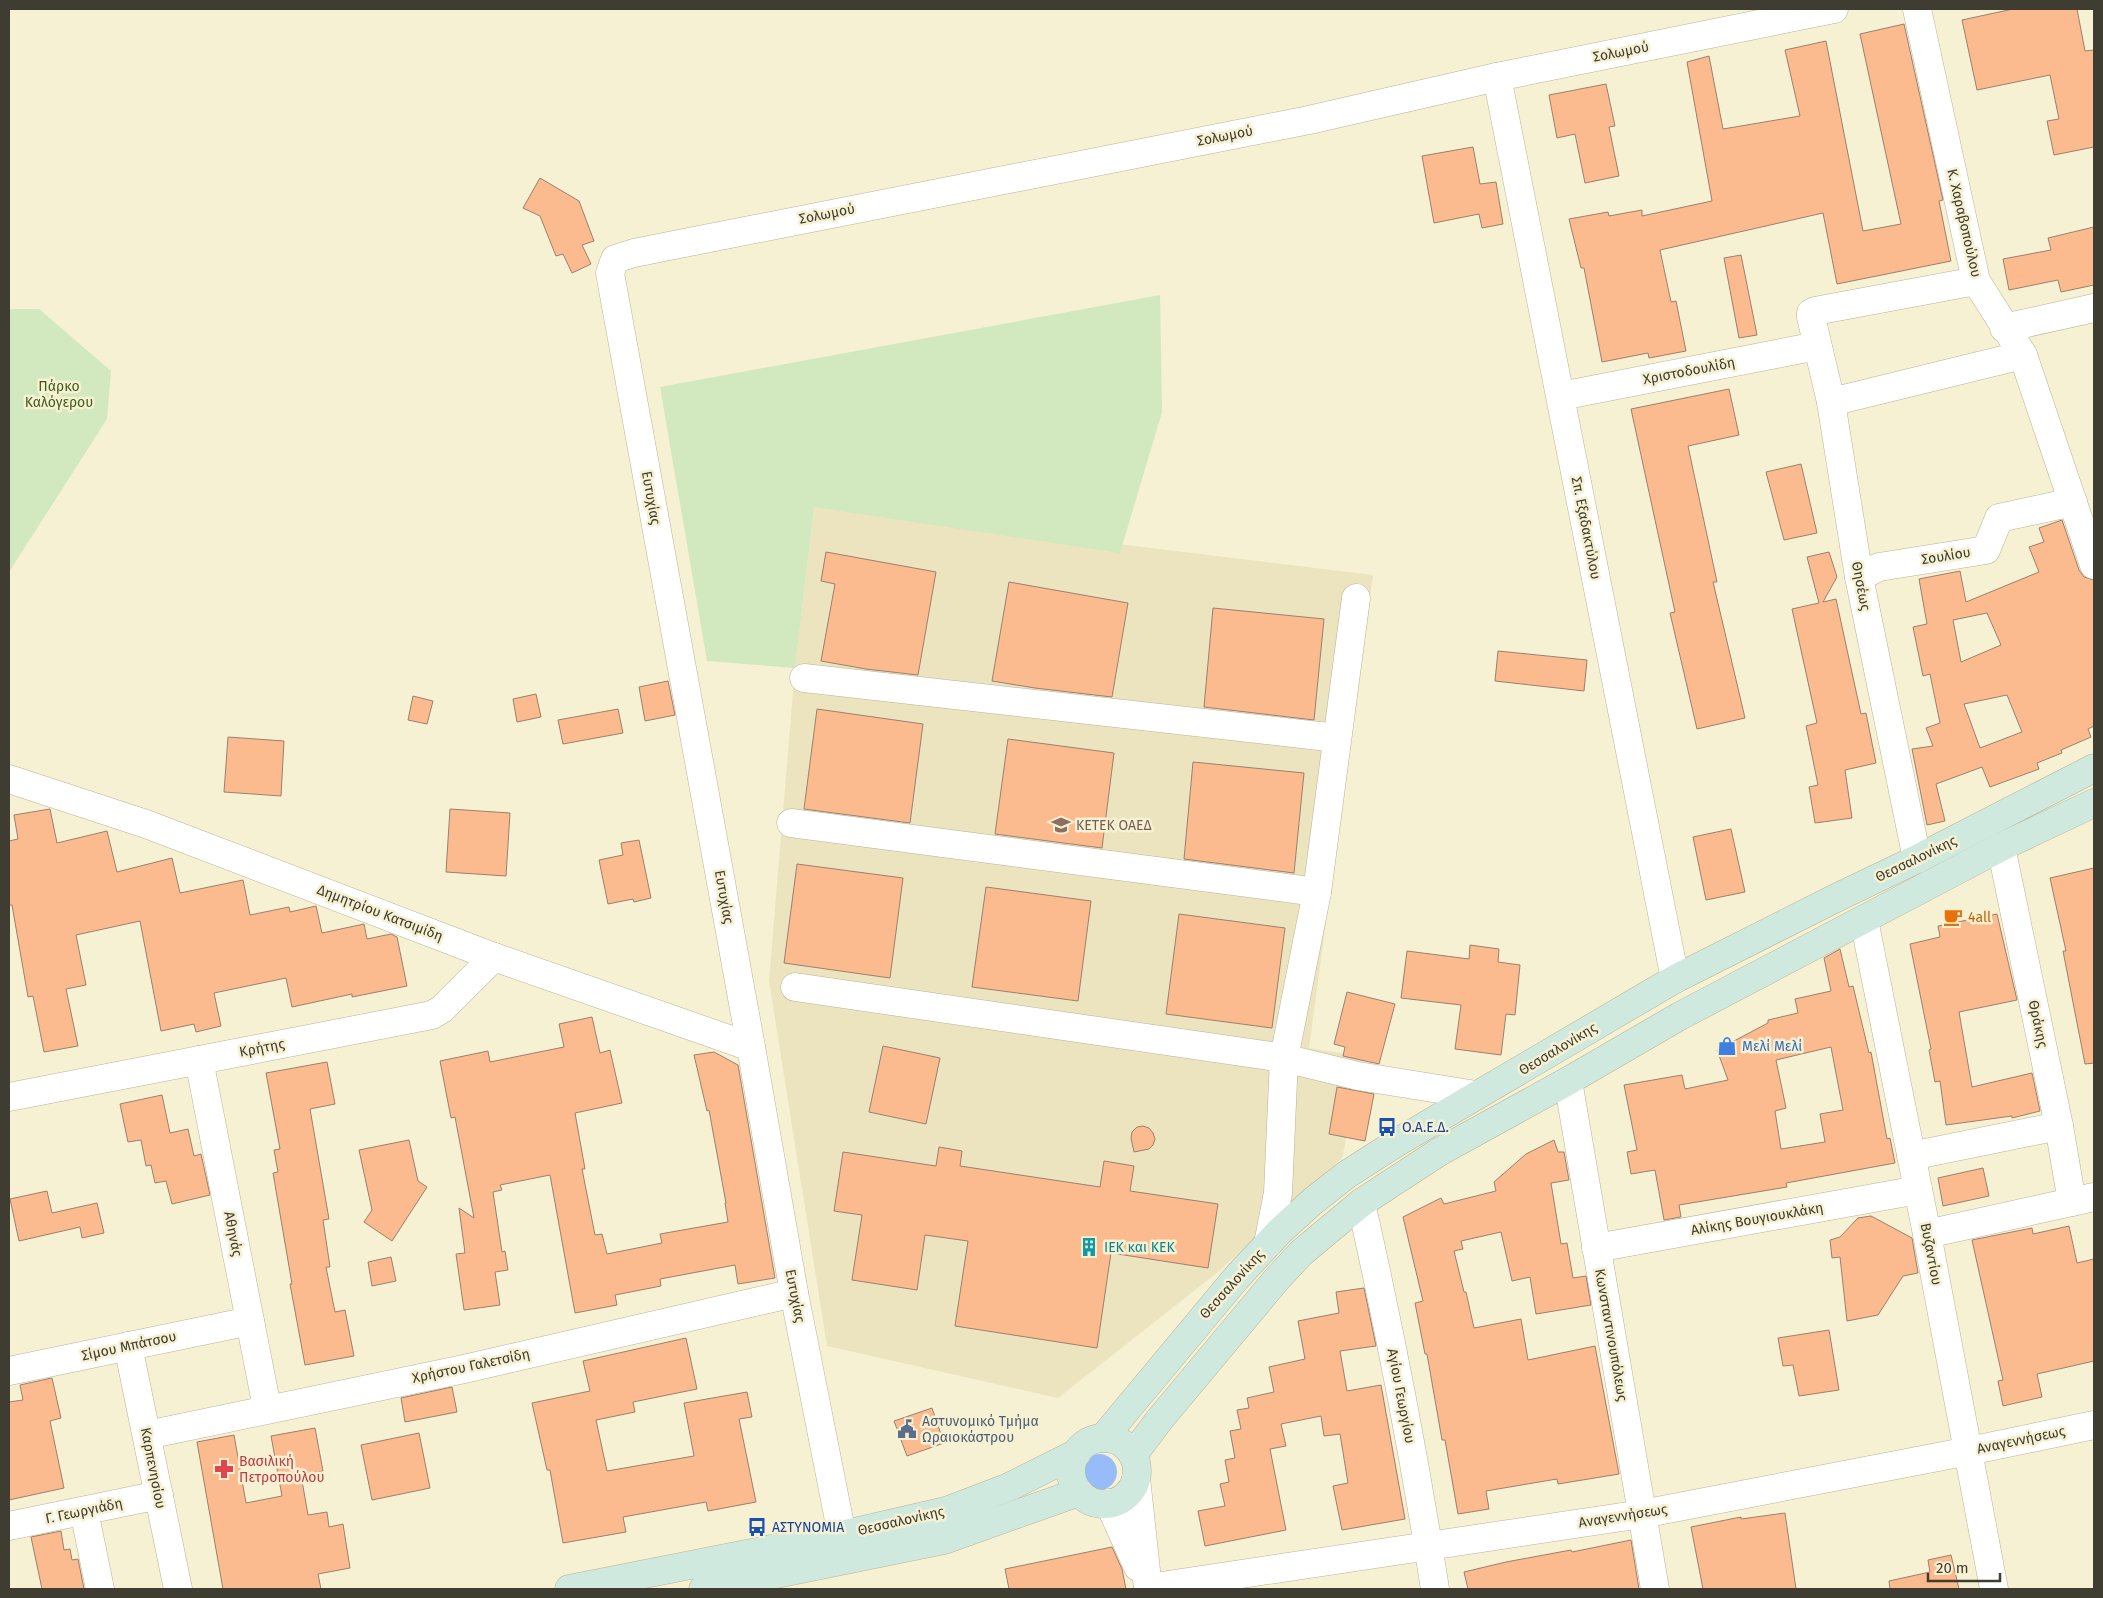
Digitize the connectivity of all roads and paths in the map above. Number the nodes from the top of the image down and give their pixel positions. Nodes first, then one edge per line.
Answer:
1 (1834, 9) edge
2 (1917, 9) edge
3 (1496, 77) junction
4 (615, 259) joint
5 (1976, 281) junction
6 (2094, 308) edge
7 (2004, 328) junction
8 (1817, 346) junction
9 (2023, 355) junction
10 (1560, 396) junction
11 (1831, 402) junction
12 (2073, 502) junction
13 (2094, 565) edge
14 (1859, 577) junction
15 (1356, 598) dead end
16 (804, 678) dead end
17 (1338, 738) junction
18 (2094, 768) edge
19 (9, 779) edge
20 (2094, 803) edge
21 (791, 823) dead end
22 (2001, 847) junction
23 (1917, 859) junction
24 (1317, 892) junction
25 (1864, 920) junction
26 (494, 957) junction
27 (1675, 979) junction
28 (795, 987) dead end
29 (751, 1047) junction
30 (1284, 1058) junction
31 (199, 1060) junction
32 (1568, 1081) junction
33 (1476, 1096) junction
34 (9, 1097) edge
35 (2059, 1126) junction
36 (1911, 1156) junction
37 (1918, 1190) junction
38 (2083, 1200) edge
39 (1361, 1203) junction
40 (1927, 1234) junction
41 (1268, 1244) junction
42 (1596, 1248) junction
43 (794, 1293) junction
44 (250, 1321) junction
45 (128, 1346) junction
46 (9, 1371) edge
47 (267, 1408) junction
48 (2094, 1425) edge
49 (147, 1435) junction
50 (1103, 1438) junction
51 (1969, 1451) junction
52 (1077, 1453) junction
53 (1135, 1466) junction
54 (1079, 1492) junction
55 (159, 1495) junction
56 (1109, 1503) junction
57 (84, 1511) junction
58 (1642, 1514) junction
59 (9, 1526) edge
60 (842, 1535) junction
61 (1428, 1546) junction
62 (764, 1583) edge
63 (100, 1589) edge
64 (178, 1589) edge
65 (569, 1589) edge
66 (703, 1589) edge
67 (1148, 1589) edge
68 (1435, 1589) edge
69 (1656, 1589) edge
70 (1994, 1589) edge

1 - 3 street, Σολωμού
2 - 5 street, Κ. Χαραβοπούλου
3 - 4 street, Σολωμού
3 - 10 street, Σπ. Εξαδακτύλου
4 - 29 street, Ευτυχίας
5 - 7 street, Κ. Χαραβοπούλου
5 - 8 street, Θησέως
6 - 7 street
7 - 9 street, Κ. Χαραβοπούλου
8 - 10 street, Χριστοδουλίδη
8 - 11 street, Θησέως
9 - 11 street
9 - 12 street, Κ. Χαραβοπούλου
10 - 27 street, Σπ. Εξαδακτύλου
11 - 14 street, Θησέως
12 - 13 street, Κ. Χαραβοπούλου
12 - 14 street, Σουλίου
14 - 23 street, Θησέως
15 - 17 street
16 - 17 street
17 - 24 street
18 - 23 main road, Θεσσαλονίκης
19 - 26 street, Δημητρίου Κατσιμίδη
20 - 22 main road, Θεσσαλονίκης
21 - 24 street
22 - 25 main road, Θεσσαλονίκης
22 - 35 street, Θράκης
23 - 27 main road, Θεσσαλονίκης
24 - 30 street
25 - 32 main road, Θεσσαλονίκης
25 - 36 street, Βυζαντίου
26 - 29 street, Δημητρίου Κατσιμίδη
26 - 31 street, Κρήτης
27 - 33 main road, Θεσσαλονίκης
28 - 30 street
29 - 43 street, Ευτυχίας
30 - 33 street
30 - 41 street
31 - 34 street, Κρήτης
31 - 44 street, Αθηνάς
32 - 39 main road, Θεσσαλονίκης
32 - 42 street, Κωνσταντινουπόλεως
33 - 41 main road, Θεσσαλονίκης
35 - 36 street
35 - 38 street, Θράκης
36 - 37 street, Βυζαντίου
37 - 40 street, Βυζαντίου
37 - 42 street, Αλίκης Βουγιουκλάκη
38 - 40 street
39 - 53 main road, Θεσσαλονίκης
39 - 61 street, Αγίου Γεωργίου
40 - 51 street, Βυζαντίου
41 - 50 main road, Θεσσαλονίκης
42 - 58 street, Κωνσταντινουπόλεως
43 - 47 street, Χρήστου Γαλετσίδη
43 - 60 street, Ευτυχίας
44 - 45 street, Σίμου Μπάτσου
44 - 47 street, Αθηνάς
45 - 46 street, Σίμου Μπάτσου
45 - 49 street, Καρπενησίου
47 - 49 street, Χρήστου Γαλετσίδη
48 - 51 street, Αναγεννήσεως
49 - 55 street, Καρπενησίου
50 - 52 main road
50 - 53 main road
51 - 58 street, Αναγεννήσεως
51 - 70 street, Βυζαντίου
52 - 54 main road
52 - 60 main road, Θεσσαλονίκης
53 - 56 main road
53 - 67 street
54 - 56 main road
54 - 62 main road, Θεσσαλονίκης
55 - 57 street, Γ. Γεωργιάδη
55 - 64 street, Καρπενησίου
56 - 67 street
57 - 59 street, Γ. Γεωργιάδη
57 - 63 street
58 - 61 street, Αναγεννήσεως
58 - 69 street, Κωνσταντινουπόλεως
60 - 65 main road, Θεσσαλονίκης
61 - 67 street, Αναγεννήσεως
61 - 68 street, Αγίου Γεωργίου
62 - 66 main road, Θεσσαλονίκης

